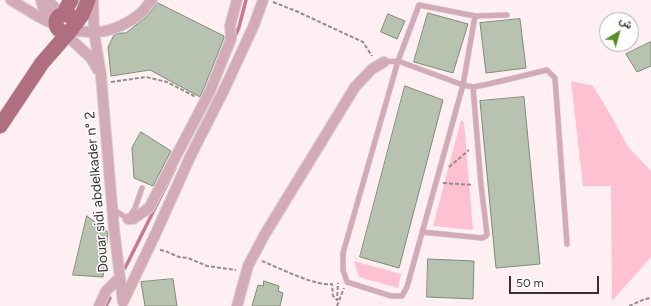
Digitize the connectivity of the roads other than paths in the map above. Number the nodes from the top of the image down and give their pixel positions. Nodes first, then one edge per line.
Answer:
1 (15, 0) edge
2 (41, 0) edge
3 (47, 0) edge
4 (71, 0) edge
5 (88, 0) edge
6 (93, 0) edge
7 (152, 0) edge
8 (237, 0) edge
9 (268, 1) edge
10 (507, 15) dead end
11 (475, 16) junction
12 (66, 25) junction
13 (94, 32) junction
14 (398, 61) junction
15 (382, 63) joint
16 (103, 79) junction
17 (463, 85) junction
18 (473, 87) junction
19 (0, 126) edge
20 (142, 188) dead end
21 (113, 209) junction
22 (128, 218) junction
23 (422, 232) junction
24 (567, 244) dead end
25 (119, 278) junction
26 (123, 304) edge
27 (99, 306) edge
28 (236, 306) edge

1 - 12 street
2 - 12 street
3 - 12 street
4 - 12 main road
5 - 12 main road
6 - 13 street, Douar sidi abdelkader n° 2
7 - 13 street
8 - 22 street
9 - 26 street
10 - 11 lane
11 - 14 lane
11 - 17 lane
12 - 13 street
12 - 16 street, Douar sidi abdelkader n° 2
12 - 19 main road
13 - 16 street, Douar sidi abdelkader n° 2
14 - 15 lane
14 - 17 lane
14 - 23 lane
15 - 28 street
16 - 21 street, Douar sidi abdelkader n° 2
17 - 18 lane
17 - 23 lane
18 - 23 lane
18 - 24 lane
20 - 22 lane
21 - 22 lane
21 - 25 street, Douar sidi abdelkader n° 2
25 - 26 street, Douar sidi abdelkader n° 2
25 - 27 street

